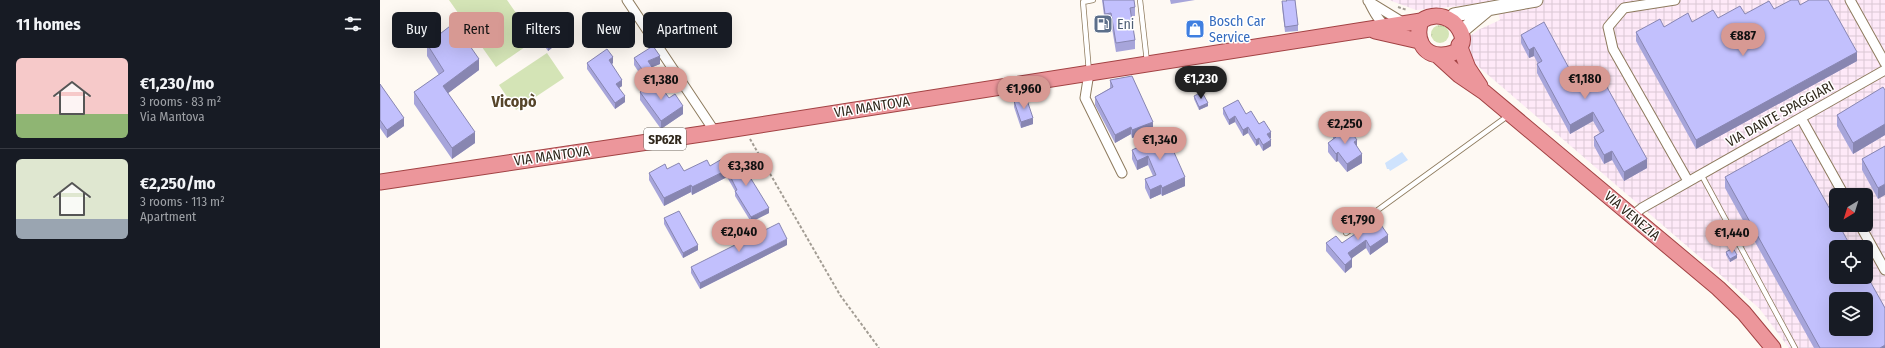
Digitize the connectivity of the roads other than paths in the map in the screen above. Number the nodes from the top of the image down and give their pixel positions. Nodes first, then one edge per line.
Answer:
1 (627, 0) edge
2 (1093, 0) edge
3 (1140, 0) edge
4 (1368, 0) edge
5 (1536, 0) edge
6 (1675, 0) edge
7 (1850, 0) edge
8 (1490, 8) junction
9 (1454, 15) junction
10 (1421, 21) junction
11 (1404, 23) junction
12 (1385, 26) junction
13 (1364, 29) junction
14 (1463, 30) junction
15 (1418, 40) junction
16 (1460, 45) junction
17 (1437, 55) junction
18 (1885, 63) edge
19 (1147, 64) junction
20 (1885, 70) edge
21 (1089, 73) junction
22 (1484, 92) junction
23 (1510, 114) junction
24 (1801, 118) junction
25 (715, 132) junction
26 (1122, 173) dead end
27 (1701, 174) junction
28 (1688, 181) junction
29 (380, 182) edge
30 (1840, 188) edge
31 (1632, 216) junction
32 (1864, 232) edge
33 (1346, 233) dead end
34 (1885, 270) edge
35 (1773, 348) edge
36 (1795, 348) edge

1 - 25 street
2 - 21 lane
3 - 19 lane
4 - 11 street
4 - 12 street
5 - 8 main road, VIA MANTOVA
6 - 28 street
7 - 18 street
8 - 9 main road, VIA MANTOVA
8 - 14 main road, VIA MANTOVA
9 - 10 main road, VIA MANTOVA
9 - 14 main road
10 - 11 main road, VIA MANTOVA
10 - 15 main road
11 - 12 main road, VIA MANTOVA
12 - 13 main road, VIA MANTOVA
12 - 15 street
13 - 15 main road, VIA MANTOVA
13 - 19 main road, VIA MANTOVA / SP62R
14 - 16 main road
15 - 17 main road, VIA MANTOVA
16 - 17 main road
16 - 22 main road, VIA VENEZIA
17 - 22 main road, VIA VENEZIA
19 - 21 main road, VIA MANTOVA / SP62R
20 - 24 street, VIA DANTE SPAGGIARI
21 - 25 main road, VIA MANTOVA / SP62R
21 - 26 street
22 - 23 main road, VIA VENEZIA
23 - 31 main road, VIA VENEZIA
23 - 33 lane
24 - 27 street, VIA DANTE SPAGGIARI
24 - 30 street
25 - 29 main road, VIA MANTOVA / SP62R
27 - 28 street, VIA DANTE SPAGGIARI
27 - 36 lane
28 - 31 street, VIA DANTE SPAGGIARI
31 - 35 main road, VIA VENEZIA
32 - 34 street

